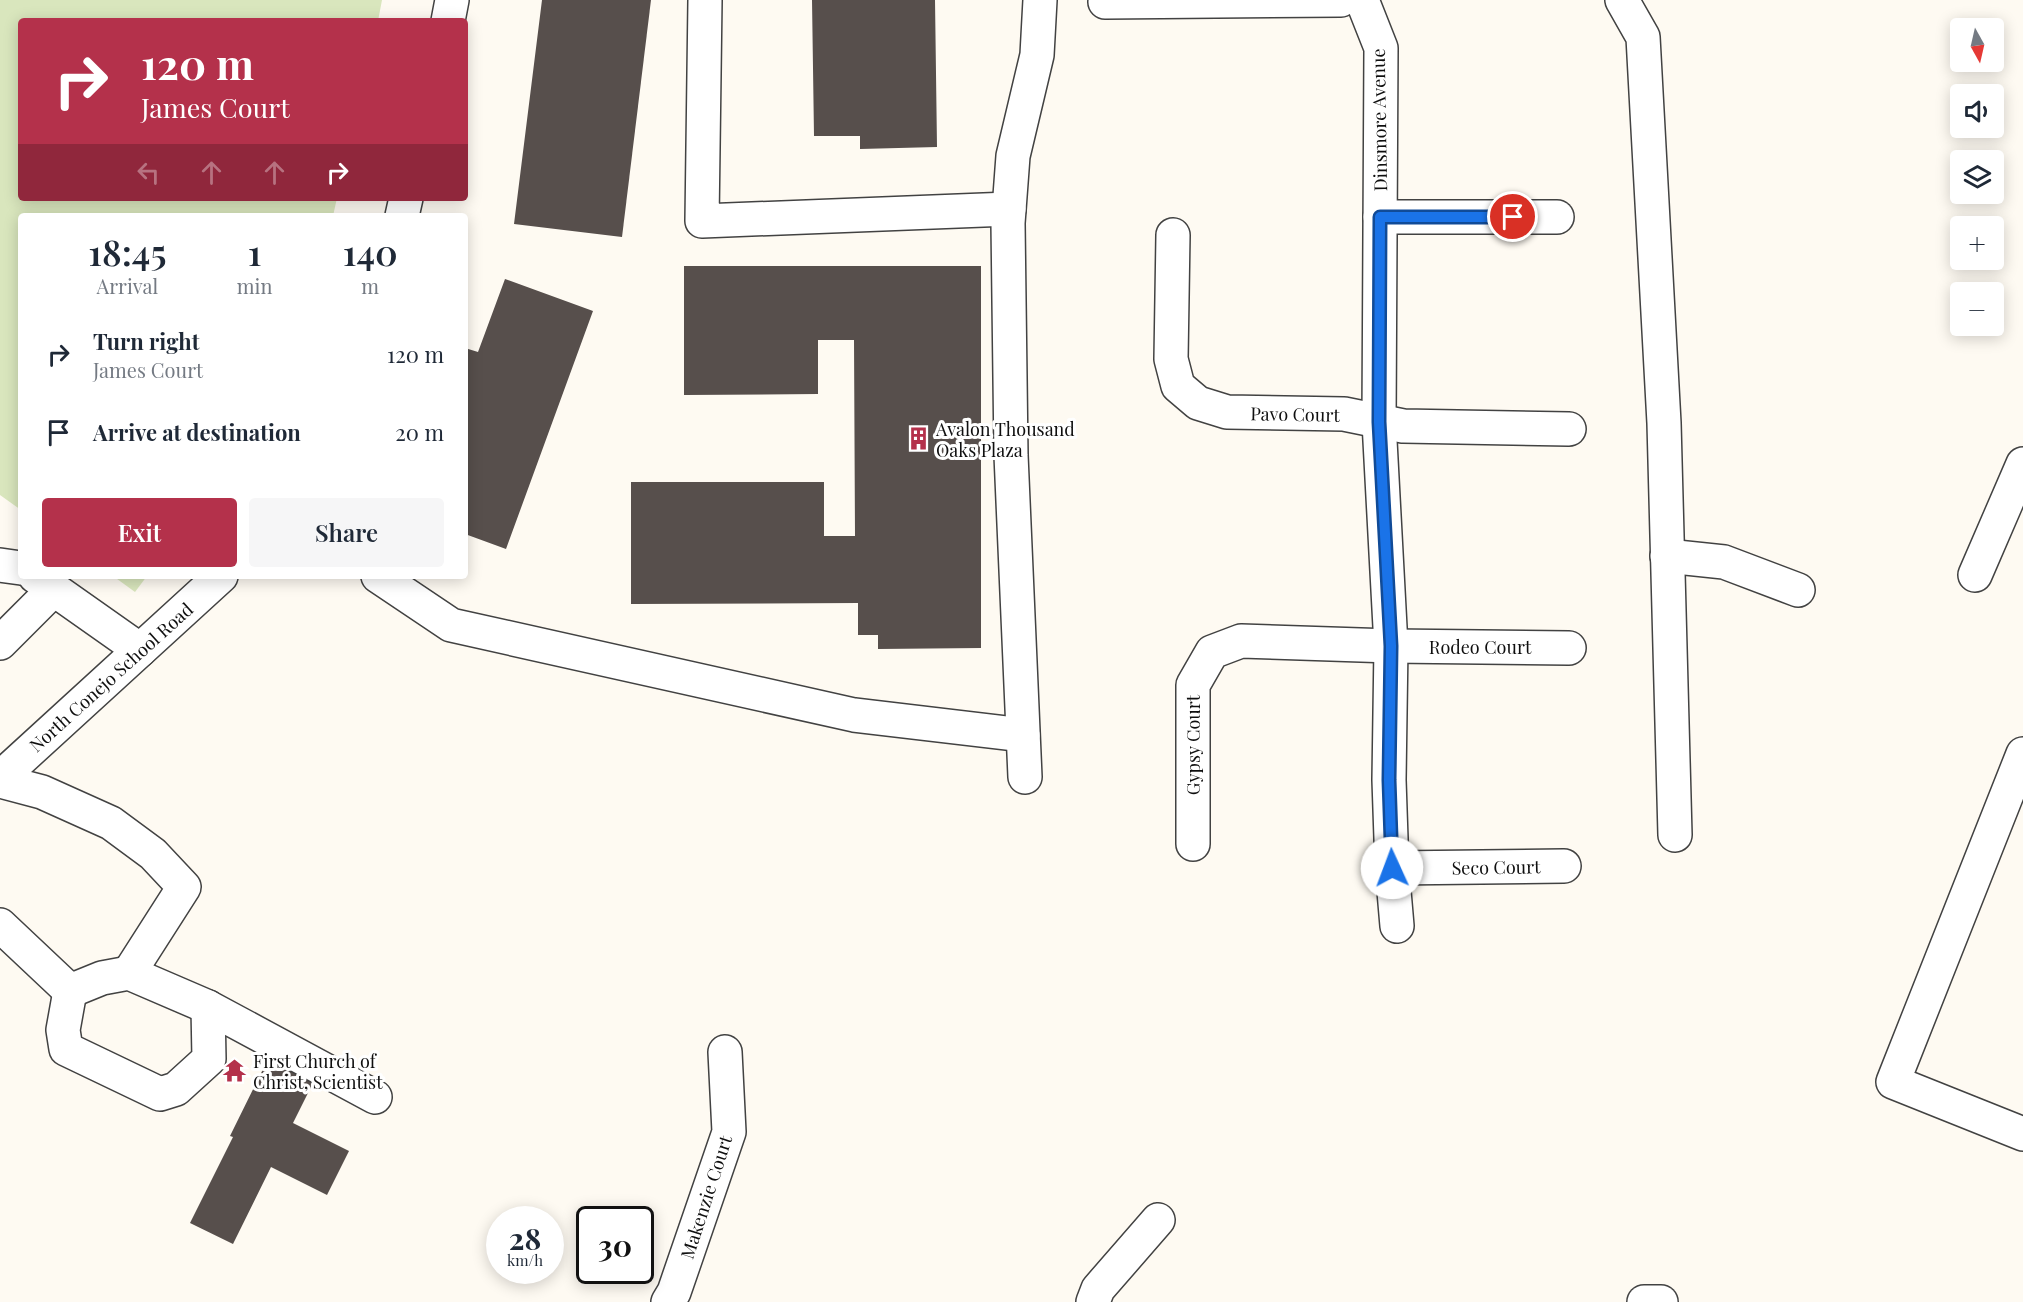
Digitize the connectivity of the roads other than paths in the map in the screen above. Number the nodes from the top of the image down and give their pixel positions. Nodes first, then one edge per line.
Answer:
1 (452, 0) edge
2 (705, 0) edge
3 (1040, 0) edge
4 (1341, 0) edge
5 (1362, 0) edge
6 (1622, 0) edge
7 (1105, 2) dead end
8 (449, 18) edge
9 (1009, 209) junction
10 (1380, 217) junction
11 (1557, 217) dead end
12 (1173, 235) dead end
13 (1379, 422) junction
14 (1569, 429) dead end
15 (2023, 464) edge
16 (1667, 556) junction
17 (0, 565) edge
18 (18, 568) edge
19 (1975, 575) dead end
20 (218, 579) edge
21 (382, 579) edge
22 (44, 583) edge
23 (1798, 590) dead end
24 (0, 643) edge
25 (1391, 646) junction
26 (1569, 648) dead end
27 (140, 650) junction
28 (1023, 735) junction
29 (2023, 754) edge
30 (1025, 777) dead end
31 (0, 779) edge
32 (1675, 835) dead end
33 (1193, 844) dead end
34 (1564, 866) dead end
35 (1392, 868) junction
36 (0, 925) edge
37 (1397, 926) dead end
38 (129, 973) junction
39 (70, 991) junction
40 (208, 1007) junction
41 (725, 1052) dead end
42 (375, 1097) dead end
43 (2023, 1134) edge
44 (1158, 1220) dead end
45 (668, 1302) edge
46 (1094, 1302) edge
47 (1644, 1302) edge
48 (1661, 1302) edge

1 - 8 street
2 - 9 street
3 - 9 street
4 - 7 street
5 - 10 street, Dinsmore Avenue
6 - 16 street
9 - 28 street
10 - 11 street
10 - 13 street, Dinsmore Avenue
12 - 13 street, Pavo Court
13 - 14 street, Pavo Court
13 - 25 street, Dinsmore Avenue
15 - 19 street
16 - 23 street
16 - 32 street
17 - 18 street
20 - 27 street, North Conejo School Road
21 - 28 street
22 - 24 street
22 - 27 street
25 - 26 street, Rodeo Court
25 - 33 street, Gypsy Court
25 - 35 street, Dinsmore Avenue
27 - 31 street, North Conejo School Road
28 - 30 street
29 - 43 street
31 - 38 street
34 - 35 street, Seco Court
35 - 37 street, Dinsmore Avenue
36 - 39 street
38 - 39 street
38 - 40 street
39 - 40 street
40 - 42 street
41 - 45 street, Makenzie Court
44 - 46 street
47 - 48 street

